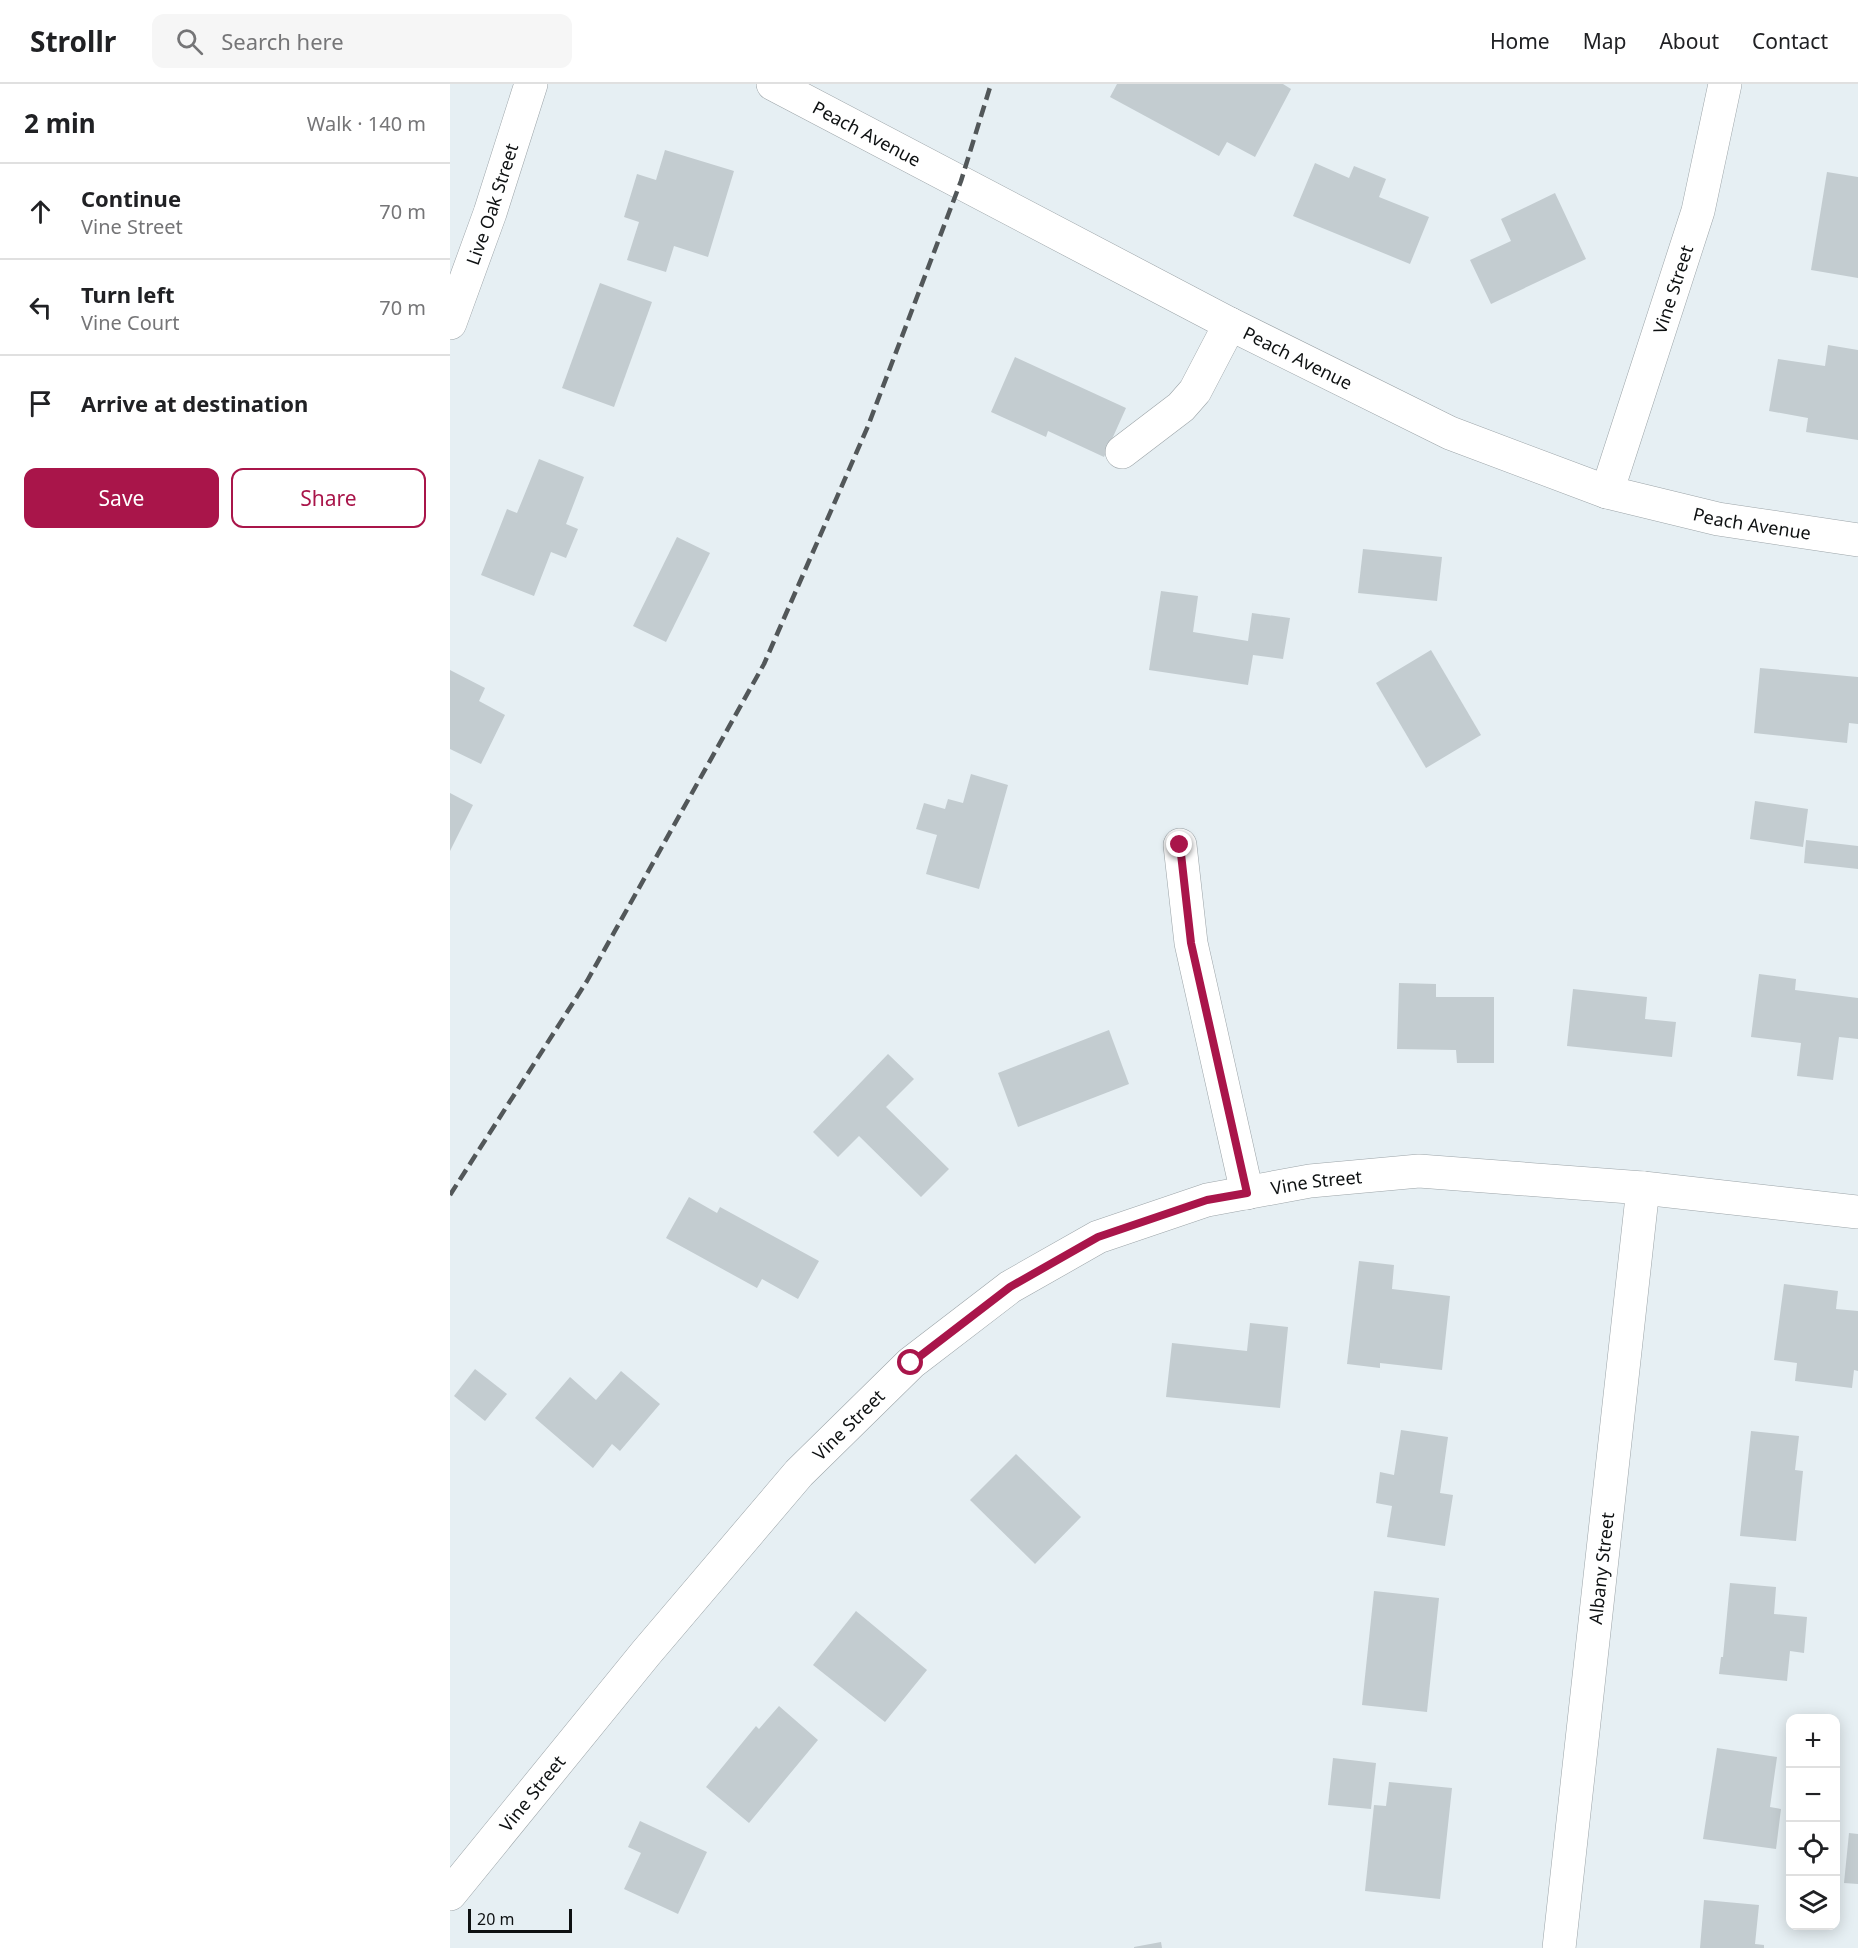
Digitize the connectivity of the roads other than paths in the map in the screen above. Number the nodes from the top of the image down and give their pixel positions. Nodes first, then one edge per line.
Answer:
1 (531, 84) edge
2 (774, 84) edge
3 (1725, 84) edge
4 (450, 323) edge
5 (1230, 324) junction
6 (1122, 452) dead end
7 (1607, 492) junction
8 (1858, 540) edge
9 (1180, 845) dead end
10 (1643, 1188) junction
11 (1247, 1193) junction
12 (1858, 1212) edge
13 (450, 1894) edge
14 (1559, 1948) edge

1 - 4 street, Live Oak Street
2 - 5 street, Peach Avenue
3 - 7 street, Vine Street
5 - 6 street
5 - 7 street, Peach Avenue
7 - 8 street, Peach Avenue
9 - 11 street
10 - 11 street, Vine Street
10 - 12 street, Vine Street
10 - 14 street, Albany Street
11 - 13 street, Vine Street

